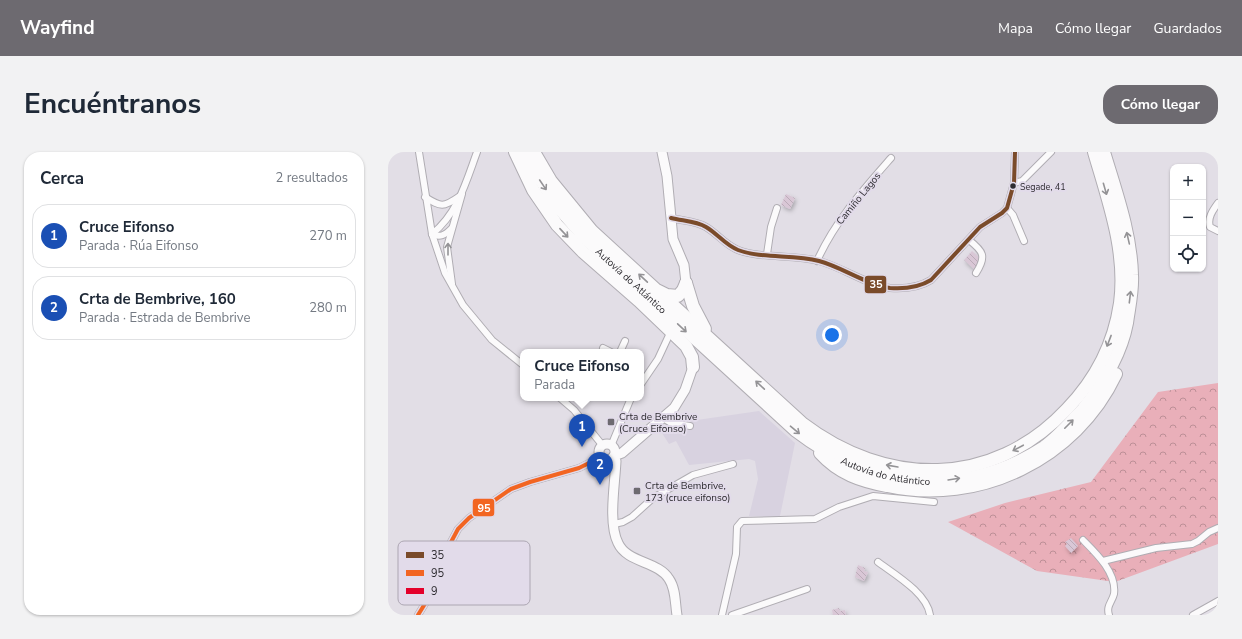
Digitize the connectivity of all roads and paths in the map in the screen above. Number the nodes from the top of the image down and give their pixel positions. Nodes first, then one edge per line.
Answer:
1 (419, 152) edge
2 (477, 152) edge
3 (515, 152) edge
4 (523, 152) edge
5 (534, 152) edge
6 (662, 152) edge
7 (1015, 152) edge
8 (1051, 152) edge
9 (1094, 152) edge
10 (1104, 152) edge
11 (1110, 152) edge
12 (891, 158) dead end
13 (1014, 184) junction
14 (1115, 188) junction
15 (462, 194) junction
16 (425, 197) junction
17 (1218, 203) edge
18 (777, 208) dead end
19 (1007, 208) junction
20 (671, 218) junction
21 (452, 229) junction
22 (1218, 231) edge
23 (432, 234) junction
24 (969, 240) junction
25 (1024, 241) dead end
26 (767, 254) junction
27 (817, 261) junction
28 (976, 272) dead end
29 (686, 283) junction
30 (452, 288) junction
31 (656, 290) junction
32 (671, 331) junction
33 (625, 341) dead end
34 (715, 344) junction
35 (621, 349) edge
36 (520, 363) edge
37 (693, 367) joint
38 (644, 380) edge
39 (564, 401) edge
40 (631, 401) edge
41 (663, 418) junction
42 (690, 426) dead end
43 (609, 453) junction
44 (733, 464) dead end
45 (934, 502) dead end
46 (614, 524) junction
47 (1218, 528) edge
48 (1083, 540) dead end
49 (452, 541) edge
50 (1103, 561) junction
51 (878, 562) dead end
52 (807, 589) dead end
53 (1218, 600) edge
54 (424, 605) edge
55 (418, 615) edge
56 (677, 615) edge
57 (722, 615) edge
58 (732, 615) edge
59 (930, 615) edge
60 (1109, 615) edge
61 (1194, 615) edge

1 - 16 street
2 - 15 street
3 -> 32 highway
4 -> 14 highway, Autovía do Atlántico
31 -> 5 highway, Autovía do Atlántico
6 - 20 street
7 - 13 street
8 - 13 street
9 -> 34 highway, Autovía do Atlántico
10 - 14 highway
11 - 14 highway
12 - 27 street, Camiño Lagos
13 - 19 street
15 - 16 street
15 - 21 street
15 - 23 street
16 - 23 street
17 - 22 street
18 - 26 street
19 - 24 street
19 - 25 street
20 - 26 street
20 - 29 street
21 - 23 street
30 -> 21 street
23 - 30 street
24 - 27 street
24 - 28 street
26 - 27 street
29 - 31 highway
29 - 34 highway
30 - 36 street
31 - 34 highway, Autovía do Atlántico
32 - 37 highway
32 - 38 street
33 - 35 street
37 - 41 street
39 - 43 street
40 - 43 street
41 - 42 street
41 - 43 street
43 - 46 street
43 - 49 street
44 - 46 street
45 - 57 street
46 - 56 street
47 - 50 street
48 - 50 street
50 - 60 street
51 - 59 street
52 - 58 street
53 - 61 street
54 - 55 street

